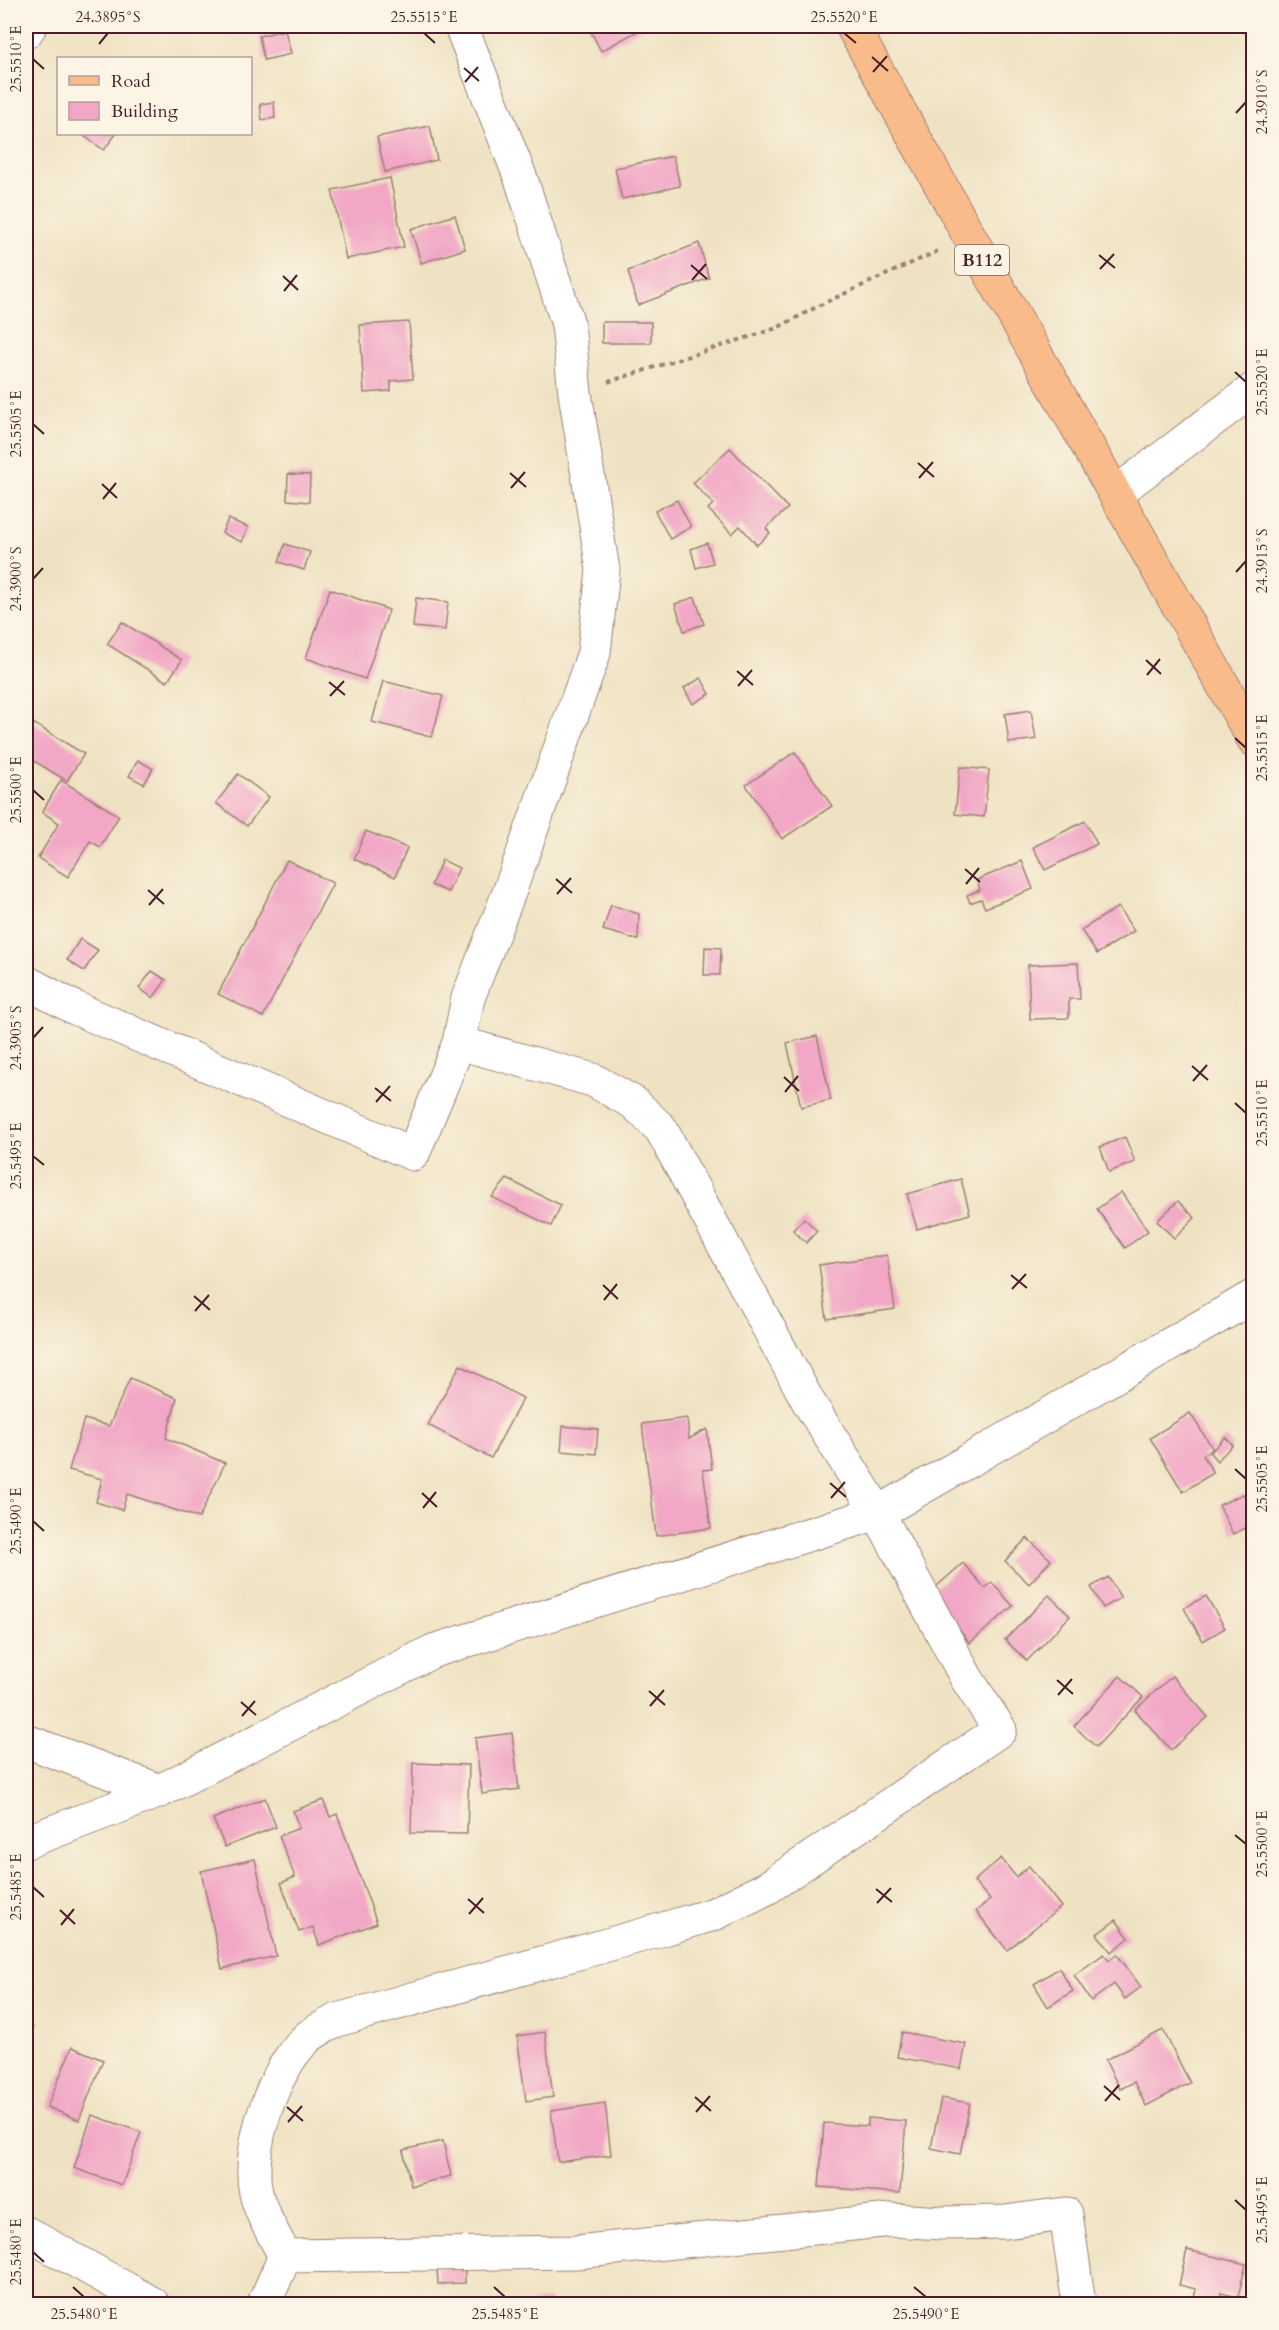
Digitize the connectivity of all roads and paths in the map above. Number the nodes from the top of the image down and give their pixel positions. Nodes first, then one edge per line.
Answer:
1 (30, 26) edge
2 (461, 26) edge
3 (852, 26) edge
4 (26, 32) edge
5 (968, 236) junction
6 (1254, 389) edge
7 (575, 393) junction
8 (1116, 492) junction
9 (1254, 740) edge
10 (26, 982) edge
11 (459, 1043) junction
12 (1254, 1296) edge
13 (878, 1514) junction
14 (26, 1741) edge
15 (160, 1791) junction
16 (26, 1842) edge
17 (26, 2233) edge
18 (285, 2256) junction
19 (153, 2304) edge
20 (264, 2304) edge
21 (1079, 2304) edge

1 - 4 street
2 - 7 street
3 - 5 main road, B112
5 - 7 path
5 - 8 main road, B112
6 - 8 street
7 - 11 street
8 - 9 main road, B112
10 - 11 street
11 - 13 street
12 - 13 street
13 - 15 street
13 - 18 street
14 - 15 street
15 - 16 street
17 - 19 street
18 - 20 street
18 - 21 street

